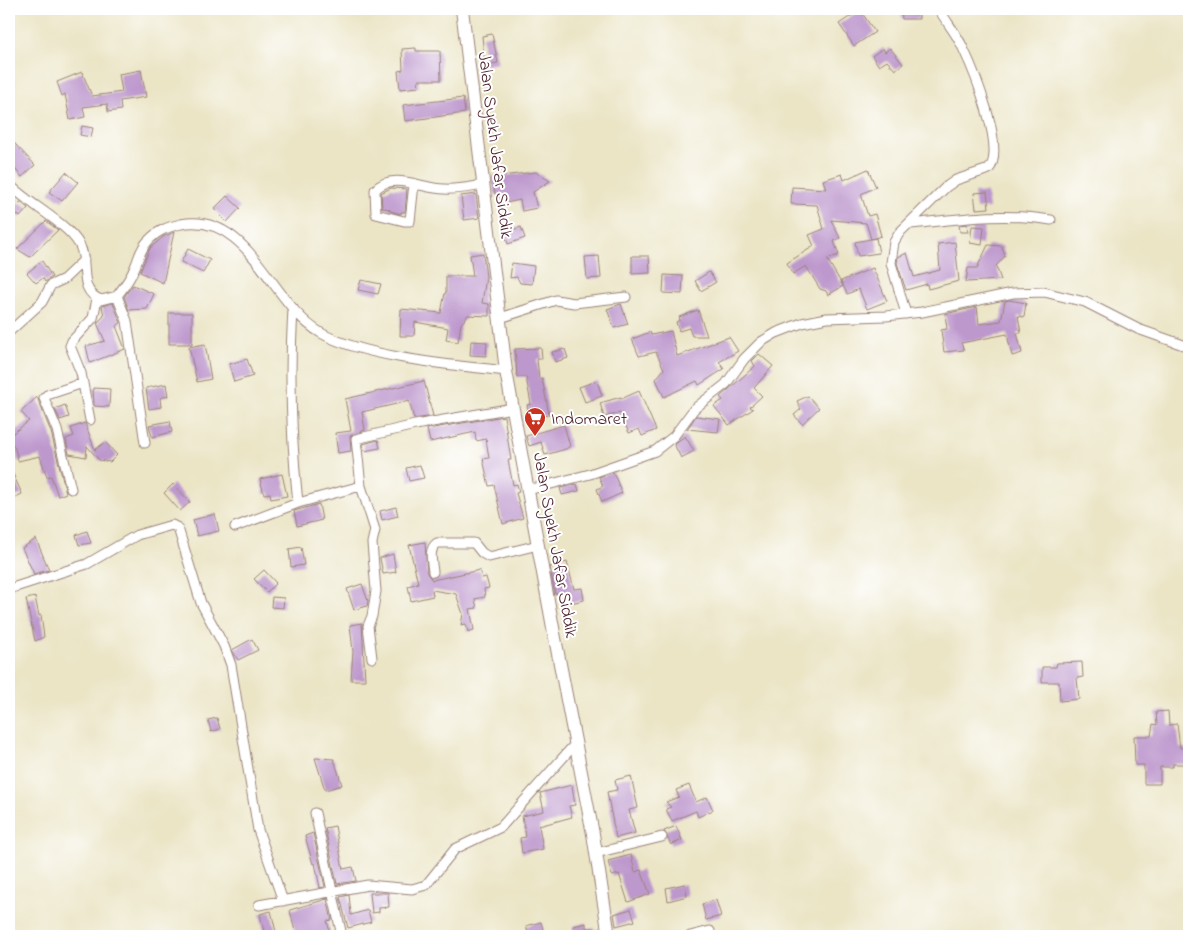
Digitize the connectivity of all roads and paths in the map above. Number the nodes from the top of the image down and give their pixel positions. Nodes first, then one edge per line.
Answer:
1 (462, 9) edge
2 (940, 9) edge
3 (9, 184) edge
4 (414, 184) junction
5 (484, 186) junction
6 (1051, 220) dead end
7 (909, 224) junction
8 (84, 260) junction
9 (117, 296) junction
10 (626, 297) dead end
11 (97, 299) junction
12 (293, 308) junction
13 (906, 314) junction
14 (500, 318) junction
15 (9, 332) edge
16 (1189, 347) edge
17 (506, 371) junction
18 (84, 383) junction
19 (513, 408) junction
20 (90, 420) dead end
21 (145, 443) dead end
22 (360, 486) junction
23 (72, 489) dead end
24 (528, 490) junction
25 (298, 504) junction
26 (235, 526) dead end
27 (538, 545) junction
28 (433, 572) dead end
29 (9, 589) edge
30 (372, 658) dead end
31 (576, 743) junction
32 (315, 813) dead end
33 (662, 837) dead end
34 (596, 853) junction
35 (332, 892) junction
36 (283, 901) junction
37 (259, 905) dead end
38 (710, 931) dead end
39 (342, 936) edge
40 (609, 936) edge
41 (690, 936) edge

1 - 5 main road, Jalan Syekh Jafar Siddik
2 - 7 street
3 - 8 street
4 - 4 street
4 - 5 street
5 - 14 main road, Jalan Syekh Jafar Siddik
6 - 7 street
7 - 13 street
8 - 11 street
8 - 15 street
9 - 11 street
9 - 12 street
9 - 21 street
10 - 14 street
11 - 18 street
12 - 17 street
12 - 25 street
13 - 16 street
13 - 24 street
14 - 17 main road, Jalan Syekh Jafar Siddik
17 - 19 main road, Jalan Syekh Jafar Siddik
18 - 20 street
18 - 23 street
19 - 22 street
19 - 24 main road, Jalan Syekh Jafar Siddik
22 - 25 street
22 - 30 street
24 - 27 main road, Jalan Syekh Jafar Siddik
25 - 26 street
27 - 28 street
27 - 31 main road, Jalan Syekh Jafar Siddik
29 - 36 street
31 - 34 main road, Jalan Syekh Jafar Siddik
31 - 35 street
32 - 35 street
33 - 34 street
34 - 40 main road, Jalan Syekh Jafar Siddik
35 - 36 street
35 - 39 street
36 - 37 street
38 - 41 street

